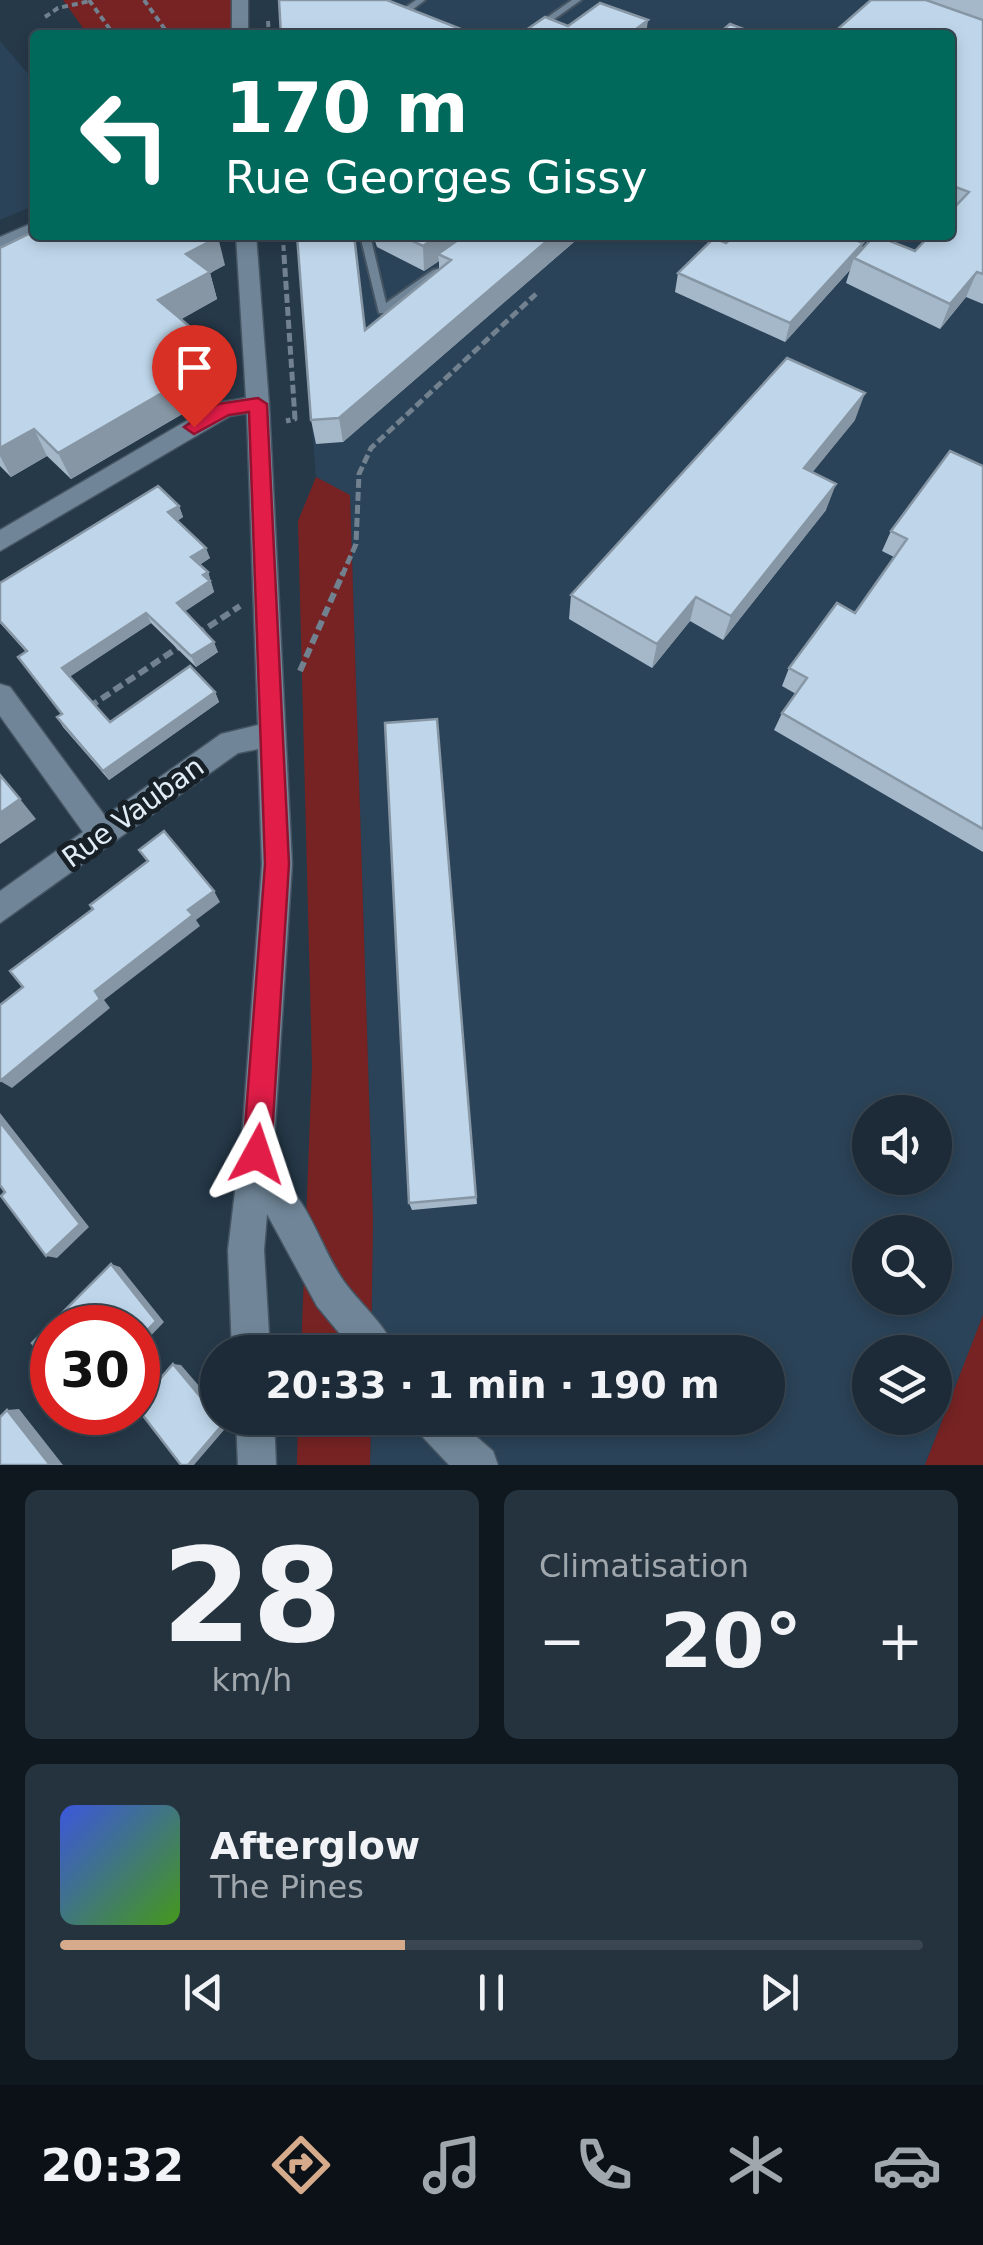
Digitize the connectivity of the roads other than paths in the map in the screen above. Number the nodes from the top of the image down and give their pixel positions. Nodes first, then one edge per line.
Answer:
1 (240, 0) edge
2 (420, 0) edge
3 (562, 0) edge
4 (575, 2) edge
5 (398, 22) edge
6 (240, 30) edge
7 (533, 30) edge
8 (30, 230) edge
9 (246, 240) edge
10 (366, 240) edge
11 (0, 245) edge
12 (444, 268) edge
13 (258, 414) junction
14 (0, 542) edge
15 (0, 695) edge
16 (273, 725) junction
17 (100, 833) junction
18 (0, 908) edge
19 (254, 1182) junction
20 (250, 1335) edge
21 (364, 1335) edge
22 (256, 1435) edge
23 (444, 1435) edge
24 (258, 1465) edge
25 (479, 1465) edge

1 - 6 street
2 - 5 lane
3 - 4 lane
4 - 7 lane
8 - 11 street
9 - 13 street
10 - 12 lane
13 - 14 street
13 - 16 street
15 - 17 street
16 - 17 street, Rue Vauban
16 - 19 street
17 - 18 street, Rue Vauban
19 - 20 street
19 - 21 street
22 - 24 street
23 - 25 street

